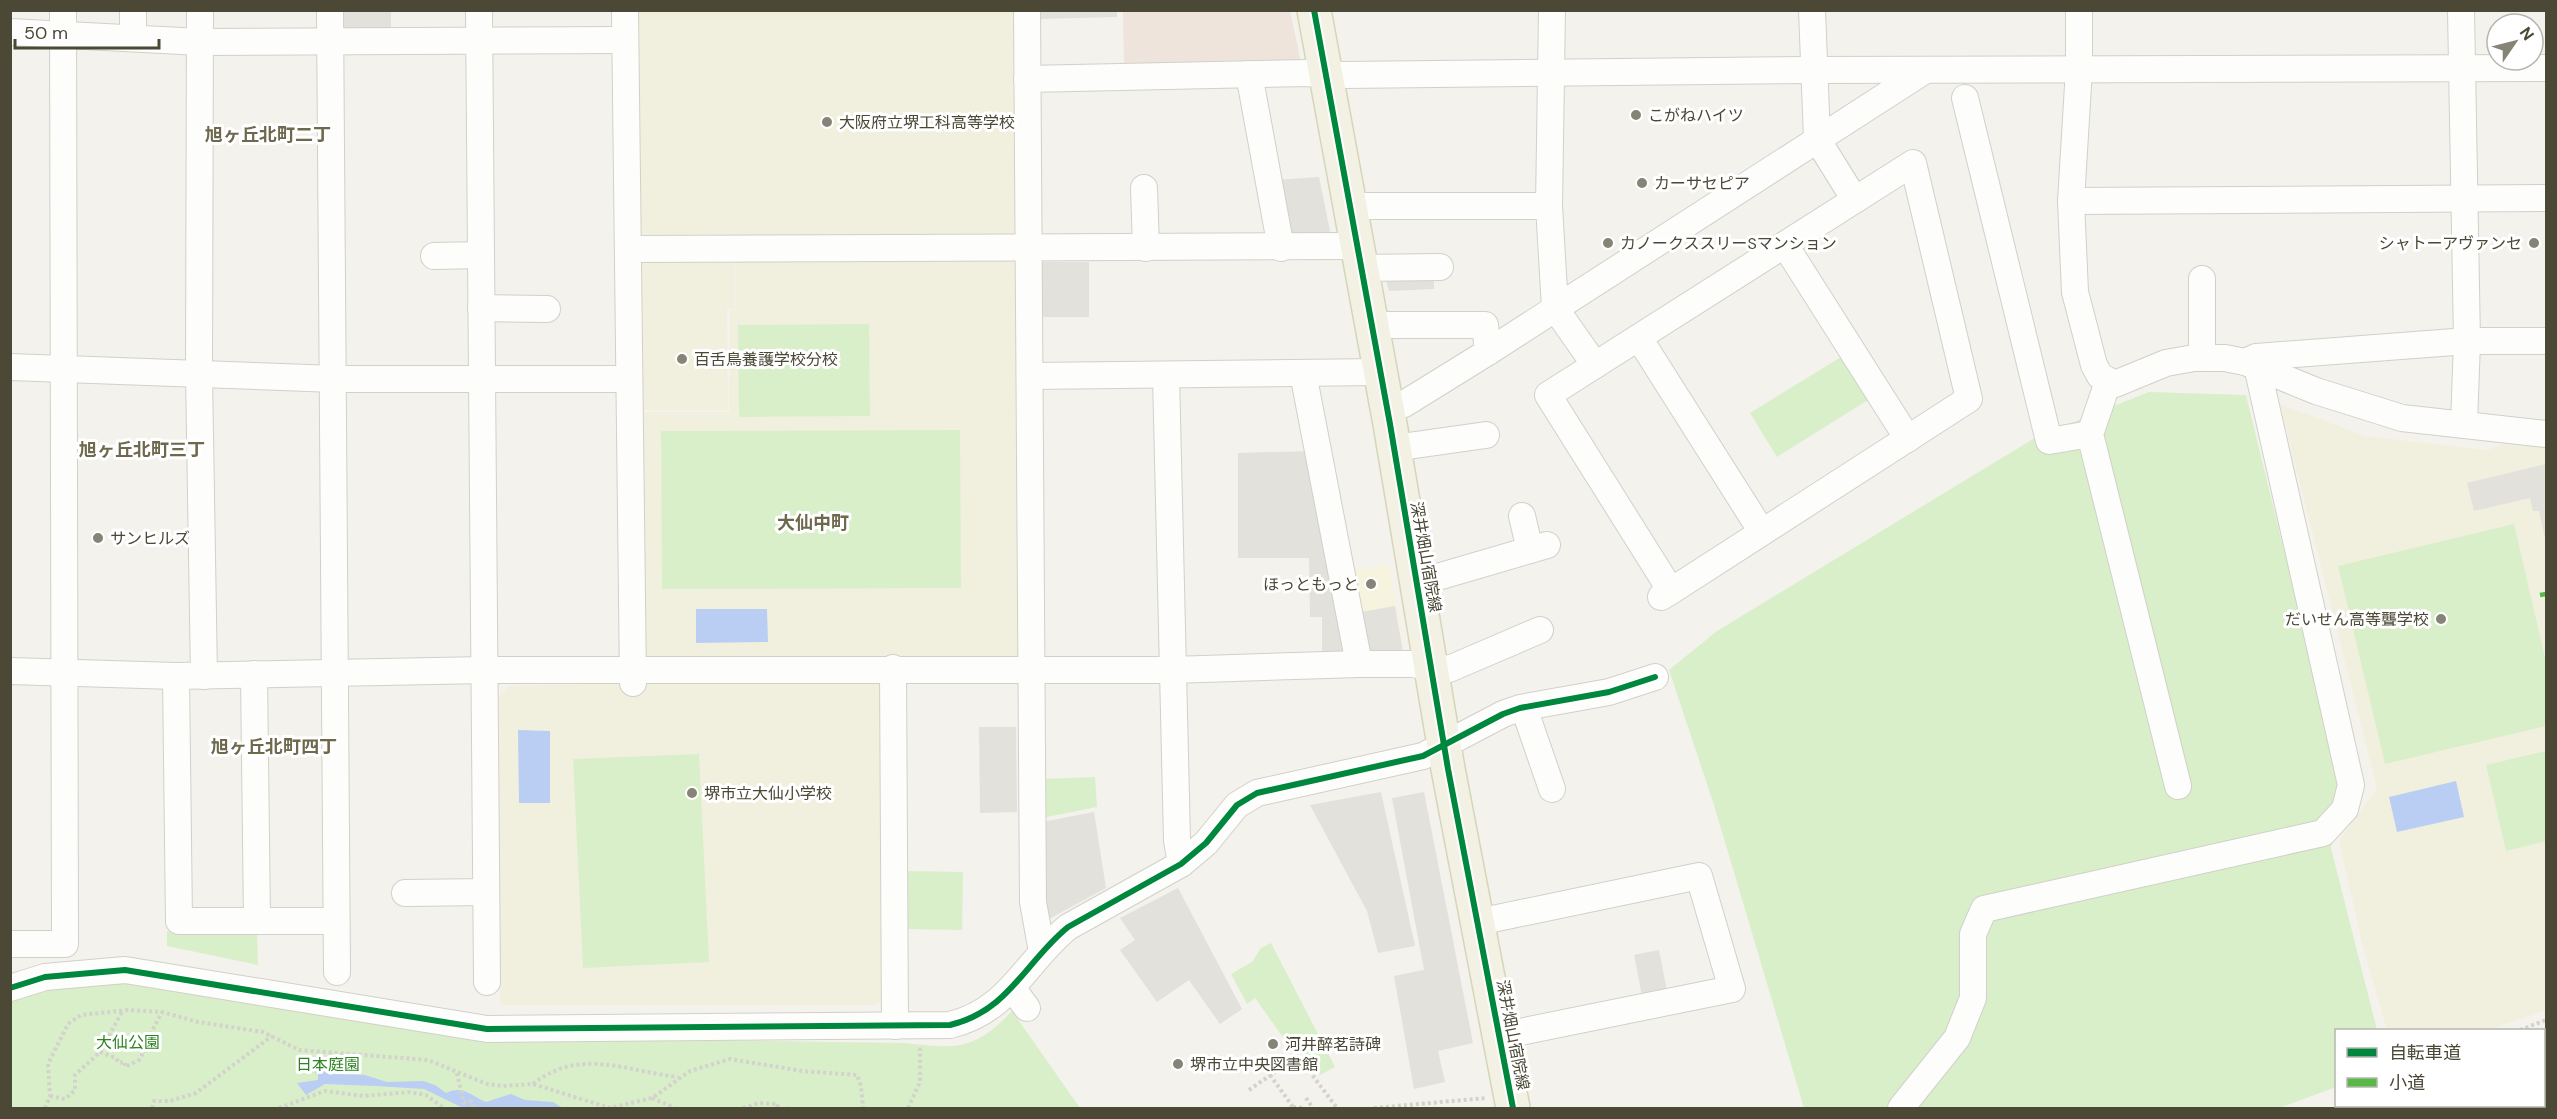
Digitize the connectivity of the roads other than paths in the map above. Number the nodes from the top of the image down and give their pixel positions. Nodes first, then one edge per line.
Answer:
1 (133, 10) edge
2 (200, 10) edge
3 (330, 10) edge
4 (479, 10) edge
5 (625, 10) edge
6 (1027, 10) edge
7 (1314, 10) edge
8 (1552, 10) edge
9 (1812, 10) edge
10 (2079, 10) edge
11 (2461, 10) edge
12 (63, 23) edge
13 (10, 32) edge
14 (133, 38) junction
15 (625, 40) junction
16 (331, 41) junction
17 (479, 41) junction
18 (200, 42) junction
19 (2462, 68) junction
20 (2547, 68) edge
21 (2079, 69) junction
22 (1812, 70) junction
23 (1924, 71) junction
24 (1551, 73) junction
25 (1249, 74) junction
26 (1325, 74) junction
27 (1027, 79) junction
28 (1965, 98) dead end
29 (1817, 139) junction
30 (1144, 188) dead end
31 (2463, 198) junction
32 (2547, 198) edge
33 (1855, 200) junction
34 (2071, 201) junction
35 (1348, 206) junction
36 (1549, 206) junction
37 (1785, 245) junction
38 (1146, 248) junction
39 (1281, 248) junction
40 (628, 249) junction
41 (1029, 249) junction
42 (481, 255) junction
43 (434, 256) dead end
44 (1358, 257) junction
45 (1440, 267) dead end
46 (2202, 279) dead end
47 (481, 308) junction
48 (1555, 308) junction
49 (547, 309) dead end
50 (1371, 325) junction
51 (1639, 338) junction
52 (2466, 341) junction
53 (2547, 341) edge
54 (1488, 352) junction
55 (2202, 358) junction
56 (2251, 364) junction
57 (1594, 365) junction
58 (10, 367) edge
59 (65, 368) junction
60 (1380, 372) junction
61 (1303, 373) junction
62 (199, 374) junction
63 (1166, 375) junction
64 (1030, 376) junction
65 (335, 379) junction
66 (629, 379) junction
67 (481, 381) junction
68 (2108, 382) junction
69 (1387, 410) junction
70 (2464, 425) junction
71 (2090, 434) junction
72 (2547, 434) edge
73 (1486, 435) dead end
74 (1908, 439) junction
75 (1394, 448) junction
76 (1522, 516) dead end
77 (1762, 532) junction
78 (1417, 584) junction
79 (1540, 630) dead end
80 (1359, 664) junction
81 (1431, 666) junction
82 (893, 668) junction
83 (485, 669) junction
84 (1032, 669) junction
85 (1172, 670) junction
86 (10, 671) edge
87 (66, 671) junction
88 (336, 671) junction
89 (254, 674) junction
90 (176, 676) junction
91 (204, 676) junction
92 (633, 677) junction
93 (1655, 677) dead end
94 (1524, 708) junction
95 (1444, 747) junction
96 (2178, 786) dead end
97 (1552, 789) dead end
98 (1181, 864) junction
99 (486, 891) junction
100 (405, 893) dead end
101 (257, 921) junction
102 (336, 921) junction
103 (1478, 922) junction
104 (10, 944) edge
105 (1042, 952) junction
106 (337, 972) dead end
107 (487, 982) dead end
108 (10, 988) edge
109 (895, 1026) junction
110 (1500, 1036) junction
111 (1513, 1108) edge
112 (1901, 1108) edge

1 - 14 street
2 - 18 street
3 - 16 street
4 - 17 street
5 - 15 street
6 - 27 street
7 - 26 main road, 深井畑山宿院線
8 - 24 street
9 - 22 street
10 - 21 street
11 - 19 street
12 - 13 street
12 - 14 street
12 - 59 street
14 - 18 street
15 - 17 street
15 - 40 street
16 - 17 street
16 - 18 street
16 - 65 street
17 - 42 street
18 - 62 street
19 - 20 street
19 - 21 street
19 - 31 street
21 - 23 street
21 - 34 street
22 - 23 street
22 - 24 street
22 - 29 street
23 - 29 street
24 - 26 street
24 - 36 street
25 - 26 street
25 - 27 street
25 - 39 street
26 - 35 main road, 深井畑山宿院線
27 - 41 street
28 - 71 street
29 - 33 street
29 - 48 street
30 - 38 street
31 - 32 street
31 - 34 street
31 - 52 street
33 - 37 street
33 - 74 street
34 - 68 street
35 - 36 street
35 - 44 main road, 深井畑山宿院線
36 - 48 street
37 - 51 street
37 - 74 street
38 - 39 street
38 - 41 street
39 - 44 street
40 - 41 street
40 - 66 street
41 - 64 street
42 - 43 street
42 - 47 street
44 - 45 street
44 - 50 main road, 深井畑山宿院線
46 - 55 street
47 - 49 street
47 - 67 street
48 - 54 street
48 - 57 street
50 - 54 street
50 - 60 main road, 深井畑山宿院線
51 - 57 street
51 - 77 street
52 - 53 street
52 - 56 street
52 - 70 street
54 - 69 street
55 - 56 street
55 - 68 street
56 - 70 street
56 - 112 street
57 - 77 street
58 - 59 street
59 - 62 street
59 - 87 street
60 - 61 street
60 - 69 main road, 深井畑山宿院線
61 - 63 street
61 - 80 street
62 - 65 street
62 - 91 street
63 - 64 street
63 - 85 street
64 - 84 street
65 - 67 street
65 - 88 street
66 - 67 street
66 - 92 street
67 - 83 street
68 - 71 street
69 - 75 main road, 深井畑山宿院線
70 - 72 street
71 - 96 street
73 - 75 street
74 - 77 street
75 - 78 main road, 深井畑山宿院線
76 - 78 street
78 - 81 main road, 深井畑山宿院線
79 - 81 street
80 - 81 street
80 - 85 street
81 - 95 main road, 深井畑山宿院線
82 - 84 street
82 - 92 street
82 - 109 street
83 - 88 street
83 - 92 street
83 - 99 street
84 - 85 street
84 - 105 street
85 - 98 street
86 - 87 street
87 - 90 street
87 - 104 street
88 - 89 street
88 - 102 street
89 - 91 street
89 - 101 street
90 - 91 street
90 - 101 street
93 - 94 street
94 - 95 street
94 - 97 street
95 - 98 street
95 - 103 main road, 深井畑山宿院線
98 - 105 street
99 - 100 street
99 - 107 street
101 - 102 street
102 - 106 street
103 - 110 main road, 深井畑山宿院線
103 - 110 street
105 - 109 street
108 - 109 street
110 - 111 main road, 深井畑山宿院線

